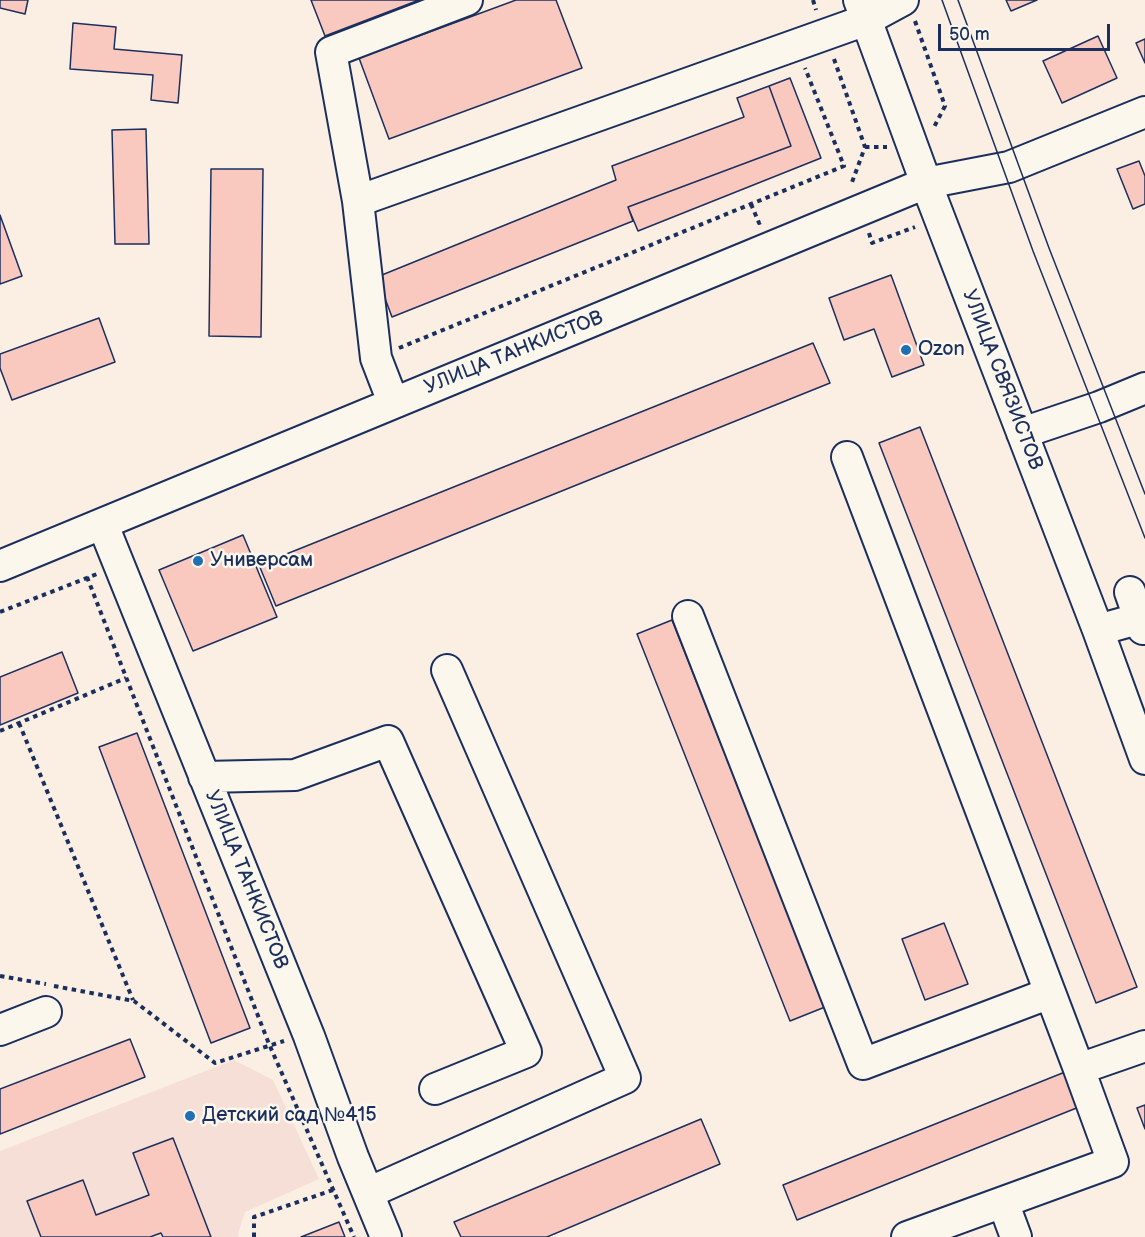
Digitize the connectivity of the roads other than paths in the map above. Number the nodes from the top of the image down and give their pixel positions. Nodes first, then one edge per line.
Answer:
1 (467, 0) edge
2 (903, 0) edge
3 (862, 10) edge
4 (1145, 112) edge
5 (926, 183) junction
6 (358, 201) junction
7 (1145, 388) edge
8 (393, 402) junction
9 (1022, 433) junction
10 (847, 457) dead end
11 (103, 525) junction
12 (0, 566) edge
13 (1139, 614) edge
14 (688, 616) dead end
15 (1098, 630) junction
16 (447, 670) dead end
17 (1145, 759) edge
18 (204, 777) junction
19 (1050, 993) junction
20 (46, 1012) dead end
21 (0, 1030) edge
22 (1145, 1046) edge
23 (1079, 1069) junction
24 (435, 1089) dead end
25 (368, 1193) junction
26 (1003, 1202) junction
27 (386, 1237) edge
28 (908, 1237) edge
29 (1016, 1237) edge

1 - 6 street
2 - 3 street
3 - 5 street, УЛИЦА СВЯЗИСТОВ
3 - 6 street
4 - 5 street, УЛИЦА ТАНКИСТОВ
5 - 8 street, УЛИЦА ТАНКИСТОВ
5 - 9 street, УЛИЦА СВЯЗИСТОВ
6 - 8 street
7 - 9 street
8 - 11 street, УЛИЦА ТАНКИСТОВ
9 - 15 street, УЛИЦА СВЯЗИСТОВ
10 - 19 street
11 - 12 street, УЛИЦА ТАНКИСТОВ
11 - 18 street, УЛИЦА ТАНКИСТОВ
13 - 15 street
14 - 19 street
15 - 17 street, УЛИЦА СВЯЗИСТОВ
16 - 25 street
18 - 24 street
18 - 25 street, УЛИЦА ТАНКИСТОВ
19 - 23 street
20 - 21 street
22 - 23 street
23 - 26 street
25 - 27 street, УЛИЦА ТАНКИСТОВ
26 - 28 street
26 - 29 street

